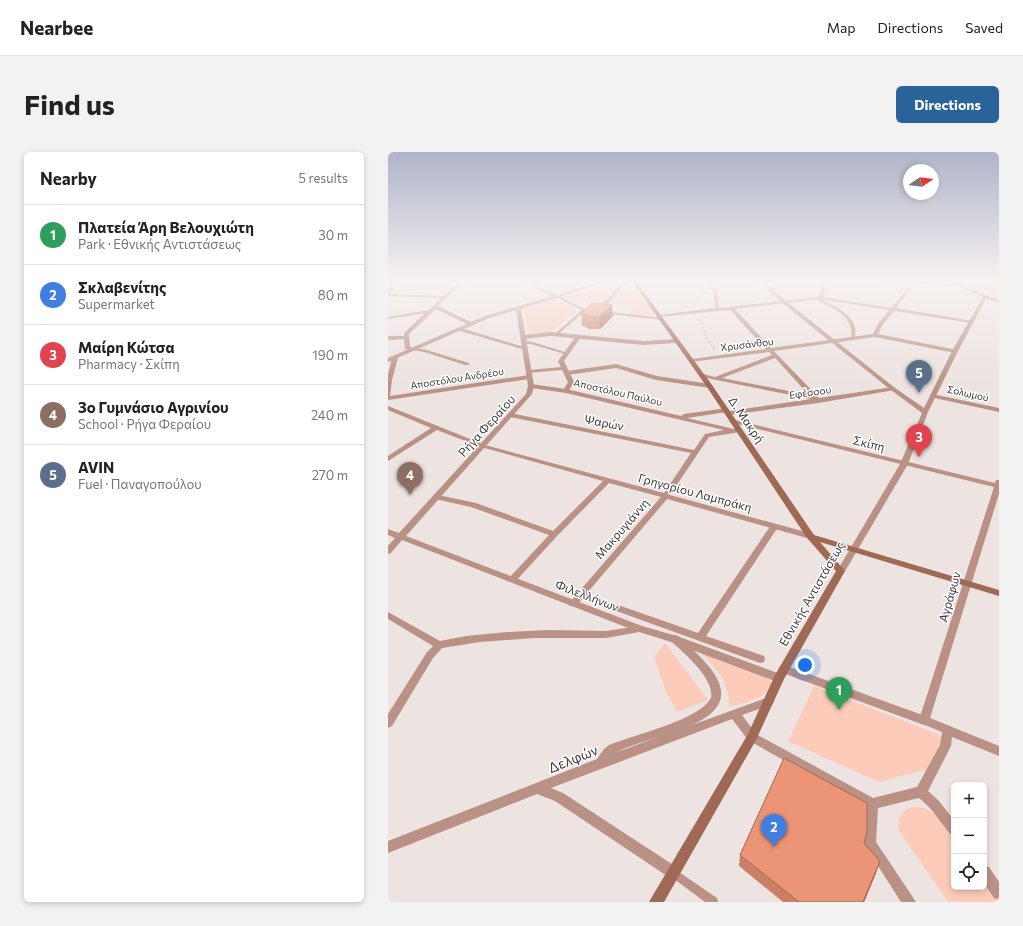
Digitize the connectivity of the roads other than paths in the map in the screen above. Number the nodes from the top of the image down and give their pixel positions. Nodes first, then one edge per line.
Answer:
1 (406, 315) edge
2 (425, 315) edge
3 (452, 315) edge
4 (494, 315) edge
5 (519, 315) edge
6 (579, 315) edge
7 (636, 315) edge
8 (675, 315) edge
9 (738, 315) edge
10 (801, 315) edge
11 (844, 315) edge
12 (889, 315) edge
13 (930, 315) edge
14 (976, 315) edge
15 (660, 317) junction
16 (388, 318) edge
17 (972, 322) junction
18 (470, 324) junction
19 (459, 329) junction
20 (558, 334) junction
21 (875, 335) junction
22 (406, 337) junction
23 (578, 337) junction
24 (388, 338) edge
25 (853, 339) junction
26 (677, 341) junction
27 (523, 342) junction
28 (835, 342) junction
29 (415, 349) junction
30 (770, 350) junction
31 (955, 351) junction
32 (566, 352) junction
33 (775, 356) junction
34 (395, 358) junction
35 (388, 360) edge
36 (692, 361) junction
37 (467, 364) dead end
38 (565, 370) junction
39 (529, 374) junction
40 (703, 376) junction
41 (715, 378) junction
42 (531, 386) junction
43 (710, 386) junction
44 (893, 389) junction
45 (566, 391) junction
46 (388, 396) edge
47 (932, 396) junction
48 (816, 399) junction
49 (388, 408) edge
50 (999, 410) edge
51 (728, 412) junction
52 (925, 412) junction
53 (510, 415) junction
54 (678, 416) junction
55 (699, 422) junction
56 (735, 422) junction
57 (437, 427) junction
58 (738, 431) junction
59 (707, 435) junction
60 (483, 446) junction
61 (694, 452) junction
62 (388, 459) edge
63 (904, 464) junction
64 (607, 481) junction
65 (999, 484) edge
66 (666, 496) junction
67 (438, 497) junction
68 (774, 527) junction
69 (388, 532) edge
70 (554, 534) junction
71 (810, 536) junction
72 (401, 538) junction
73 (853, 549) junction
74 (388, 552) edge
75 (841, 571) junction
76 (512, 580) junction
77 (967, 584) junction
78 (999, 593) edge
79 (581, 595) junction
80 (573, 604) junction
81 (388, 615) edge
82 (639, 629) junction
83 (700, 638) junction
84 (674, 639) junction
85 (439, 645) junction
86 (760, 659) dead end
87 (781, 673) junction
88 (769, 701) junction
89 (734, 714) junction
90 (924, 720) junction
91 (388, 723) edge
92 (948, 731) junction
93 (752, 738) junction
94 (999, 751) edge
95 (601, 763) junction
96 (538, 789) junction
97 (921, 792) junction
98 (872, 804) junction
99 (951, 826) edge
100 (388, 847) edge
101 (673, 873) junction
102 (987, 876) edge
103 (999, 893) edge
104 (656, 902) edge
105 (713, 902) edge
106 (909, 902) edge

1 - 16 street
2 - 22 street
3 - 18 street
4 - 18 street
5 - 27 street
6 - 20 lane
7 - 15 street
8 - 15 street
9 - 30 street
10 - 28 street
11 - 25 lane
12 - 21 street
13 - 17 street
14 - 17 street, Εθνικής Αντιστάσεως
15 - 26 main road, Δ. Μακρή
17 - 31 street, Εθνικής Αντιστάσεως
18 - 19 street
19 - 27 street
19 - 29 street
20 - 23 street
20 - 27 street
21 - 25 street, Χρυσάνθου
21 - 31 street
22 - 24 street
22 - 29 street
23 - 26 street
23 - 32 street
25 - 28 street, Χρυσάνθου
26 - 36 main road, Δ. Μακρή
27 - 32 lane
27 - 39 street
28 - 30 street, Χρυσάνθου
28 - 44 street
29 - 34 street
29 - 37 street
30 - 33 street
30 - 36 street, Χρυσάνθου
31 - 47 street, Εθνικής Αντιστάσεως
32 - 38 street
33 - 41 street
33 - 48 street
34 - 35 street
34 - 46 street
36 - 40 main road, Δ. Μακρή
38 - 39 street, Αποστόλου Ανδρέου
38 - 43 street, Αποστόλου Ανδρέου
38 - 45 street
39 - 42 street
39 - 46 street, Αποστόλου Ανδρέου
40 - 41 street
40 - 43 main road, Δ. Μακρή
41 - 48 street
42 - 45 street, Αποστόλου Παύλου
42 - 53 street, Ρήγα Φεραίου
43 - 51 main road, Δ. Μακρή
44 - 48 street, Εφέσσου
44 - 52 street
45 - 54 street, Αποστόλου Παύλου
47 - 50 street, Σολωμού
47 - 52 street, Εθνικής Αντιστάσεως
48 - 51 street, Εφέσσου
49 - 57 street, Γρηγορίου Λαμπράκη
51 - 54 street, Εφέσσου
51 - 56 main road, Δ. Μακρή
52 - 63 street, Εθνικής Αντιστάσεως
53 - 60 street, Ρήγα Φεραίου
53 - 61 street, Ψαρών
54 - 55 street, Αποστόλου Παύλου
55 - 58 street, Αποστόλου Παύλου
55 - 59 street
56 - 58 main road, Δ. Μακρή
56 - 63 street, Σκίπη
57 - 60 street, Γρηγορίου Λαμπράκη
57 - 62 street
58 - 59 street
58 - 71 main road, Δ. Μακρή
59 - 61 street, Μακρυγιάννη
60 - 64 street, Γρηγορίου Λαμπράκη
60 - 67 street, Ρήγα Φεραίου
61 - 66 street, Μακρυγιάννη
63 - 65 street, Σκίπη
63 - 73 street, Εθνικής Αντιστάσεως
64 - 66 street, Γρηγορίου Λαμπράκη
64 - 70 street
65 - 77 street, Αγράφων
66 - 68 street, Γρηγορίου Λαμπράκη
66 - 79 street, Μακρυγιάννη
67 - 70 street
67 - 72 street, Ρήγα Φεραίου
68 - 71 street, Γρηγορίου Λαμπράκη
68 - 83 street
69 - 72 street, Φιλελλήνων
70 - 76 street
71 - 73 main road, Γρηγορίου Λαμπράκη
71 - 75 main road, Δ. Μακρή
72 - 74 street, Ρήγα Φεραίου
72 - 76 street, Φιλελλήνων
73 - 75 street, Εθνικής Αντιστάσεως
73 - 77 main road, Γρηγορίου Λαμπράκη
75 - 87 main road, Εθνικής Αντιστάσεως
76 - 80 street, Φιλελλήνων
77 - 78 main road, Γρηγορίου Λαμπράκη
77 - 90 street, Αγράφων
79 - 80 street, Μακρυγιάννη
79 - 83 street
80 - 82 street, Φιλελλήνων
81 - 85 street
82 - 84 street, Φιλελλήνων
82 - 85 street
83 - 86 street
84 - 87 street, Φιλελλήνων
84 - 95 street
85 - 91 street
87 - 88 main road, Εθνικής Αντιστάσεως
87 - 90 street, Φιλελλήνων
88 - 89 street, Δελφών
88 - 93 main road, Εθνικής Αντιστάσεως
89 - 93 street
89 - 95 street, Δελφών
90 - 92 street, Φιλελλήνων
92 - 94 street, Φιλελλήνων
92 - 97 street
93 - 98 street
93 - 101 main road, Εθνικής Αντιστάσεως
95 - 96 street, Δελφών
96 - 100 street, Δελφών
96 - 101 street
97 - 98 street
97 - 99 street
98 - 106 street
101 - 104 main road, Εθνικής Αντιστάσεως
101 - 105 lane
102 - 103 street

